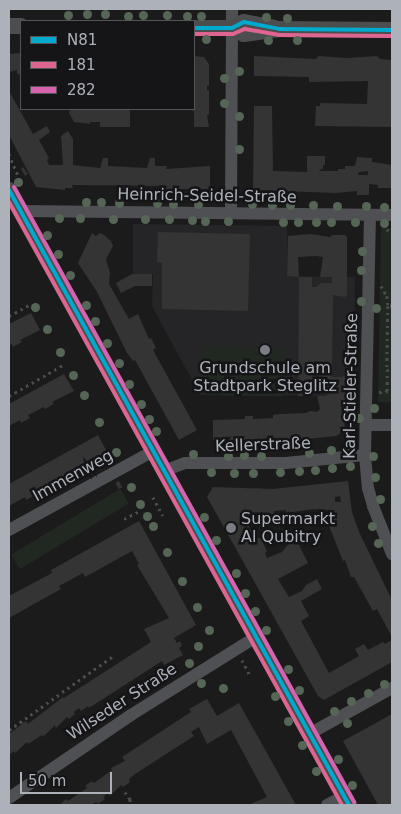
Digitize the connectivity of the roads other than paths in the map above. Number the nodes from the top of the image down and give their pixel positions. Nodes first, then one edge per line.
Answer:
1 (232, 9) edge
2 (195, 28) edge
3 (232, 28) junction
4 (392, 30) edge
5 (16, 189) edge
6 (21, 211) junction
7 (231, 213) junction
8 (370, 215) junction
9 (392, 215) edge
10 (366, 425) junction
11 (392, 425) edge
12 (153, 451) junction
13 (365, 455) junction
14 (164, 471) junction
15 (9, 530) edge
16 (392, 554) edge
17 (256, 637) junction
18 (392, 688) edge
19 (309, 734) junction
20 (9, 798) edge
21 (346, 800) edge
22 (327, 805) edge

1 - 3 street
2 - 3 main road
3 - 4 main road
3 - 7 street
5 - 6 main road
6 - 7 street, Heinrich-Seidel-Straße
6 - 12 main road
7 - 8 street, Heinrich-Seidel-Straße
8 - 9 street, Heinrich-Seidel-Straße
8 - 10 street, Karl-Stieler-Straße
10 - 11 street
10 - 13 street, Karl-Stieler-Straße
12 - 14 main road
12 - 15 street, Immenweg
13 - 14 street, Kellerstraße
13 - 16 street, Karl-Stieler-Straße
14 - 17 main road
17 - 19 main road
17 - 20 street, Wilseder Straße
18 - 19 street
19 - 21 main road
21 - 22 street

